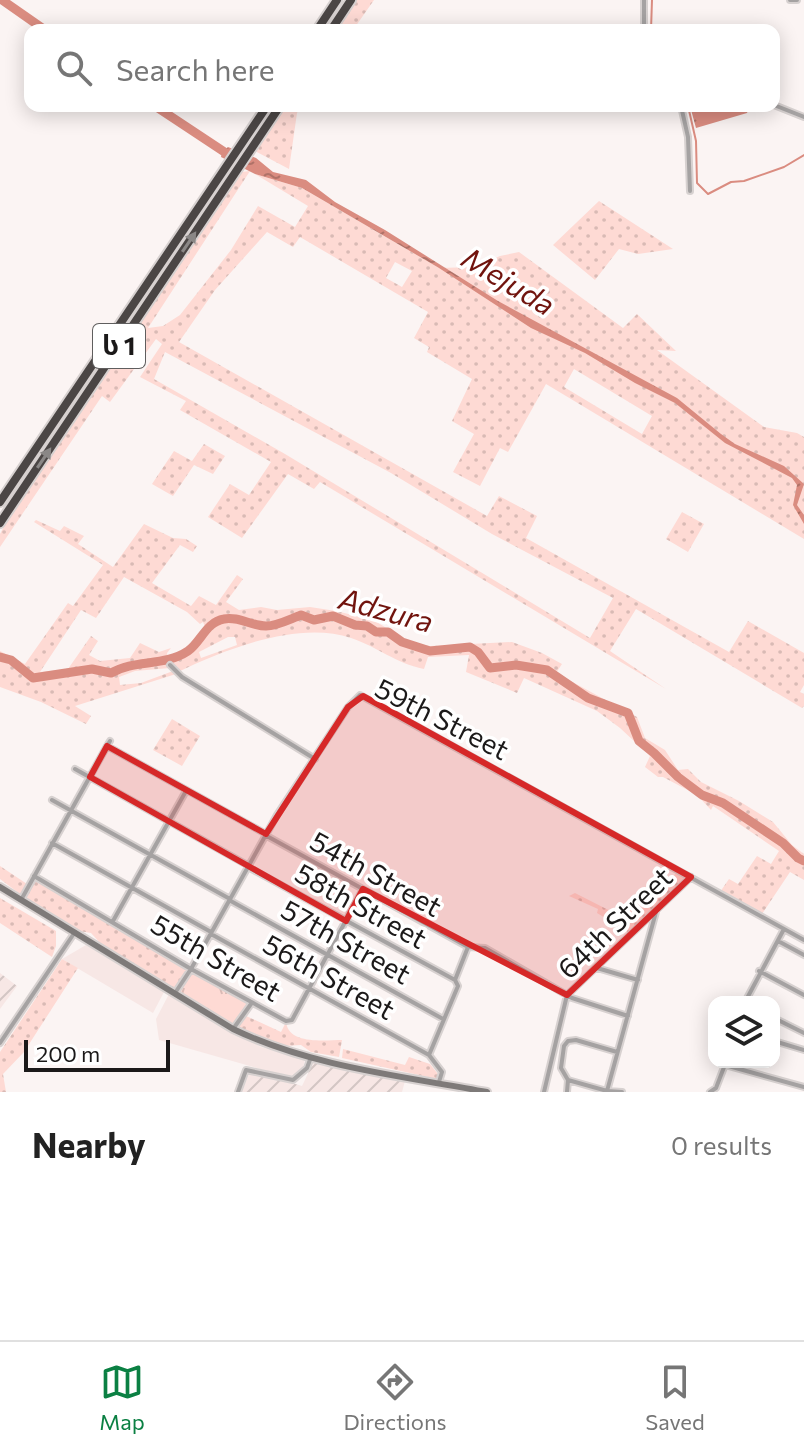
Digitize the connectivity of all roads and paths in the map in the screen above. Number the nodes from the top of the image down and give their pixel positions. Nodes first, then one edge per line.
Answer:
1 (337, 0) edge
2 (351, 0) edge
3 (644, 0) edge
4 (790, 0) edge
5 (797, 0) edge
6 (321, 24) edge
7 (335, 24) edge
8 (644, 24) edge
9 (780, 107) edge
10 (263, 112) edge
11 (276, 112) edge
12 (682, 112) edge
13 (804, 117) edge
14 (690, 191) dead end
15 (0, 502) edge
16 (0, 523) edge
17 (170, 665) dead end
18 (315, 759) junction
19 (75, 769) dead end
20 (90, 777) junction
21 (186, 790) junction
22 (52, 800) dead end
23 (71, 810) junction
24 (169, 821) junction
25 (266, 835) junction
26 (52, 843) junction
27 (150, 855) junction
28 (248, 866) junction
29 (689, 875) junction
30 (34, 876) junction
31 (0, 887) edge
32 (132, 888) junction
33 (363, 889) junction
34 (21, 900) junction
35 (230, 900) junction
36 (656, 912) junction
37 (113, 921) junction
38 (346, 921) junction
39 (784, 929) junction
40 (75, 932) junction
41 (211, 933) junction
42 (804, 940) edge
43 (778, 941) junction
44 (468, 947) junction
45 (328, 955) junction
46 (804, 955) edge
47 (597, 968) junction
48 (191, 969) junction
49 (759, 971) junction
50 (455, 980) junction
51 (638, 980) junction
52 (309, 988) junction
53 (175, 993) junction
54 (567, 995) junction
55 (804, 995) edge
56 (748, 996) edge
57 (251, 1004) junction
58 (628, 1016) junction
59 (443, 1019) junction
60 (780, 1021) edge
61 (233, 1029) junction
62 (804, 1033) edge
63 (0, 1043) edge
64 (556, 1043) junction
65 (780, 1043) edge
66 (564, 1046) junction
67 (804, 1050) edge
68 (618, 1052) junction
69 (429, 1055) junction
70 (311, 1057) junction
71 (724, 1068) edge
72 (740, 1068) edge
73 (568, 1080) junction
74 (439, 1083) junction
75 (804, 1087) edge
76 (607, 1091) edge
77 (238, 1092) edge
78 (487, 1092) edge
79 (544, 1092) edge
80 (567, 1092) edge
81 (622, 1092) edge
82 (710, 1092) edge

1 - 6 highway
2 - 7 highway
3 - 8 street
4 - 5 street
9 - 13 street
10 - 15 highway, ს 1
16 -> 11 highway, ს 1
12 - 14 street
17 - 18 street
18 - 25 street, 59th Street
18 - 29 street, 59th Street
19 - 20 street, 58th Street
20 - 21 street, 54th Street
20 - 23 street, 54th Street
20 - 24 street, 58th Street
21 - 24 street
21 - 25 street, 54th Street
22 - 23 street, 57th Street
23 - 26 street, 54th Street
23 - 27 street, 57th Street
24 - 27 street
24 - 28 street, 58th Street
25 - 28 street, 59th Street
25 - 33 street, 54th Street
26 - 30 street, 54th Street
26 - 32 street, 56th Street
27 - 32 street
27 - 35 street, 57th Street
28 - 35 street, 59th Street
28 - 38 street, 58th Street
29 - 36 street, 64th Street
29 - 39 street
30 - 34 street, 54th Street
30 - 37 street, 55th Street
31 - 34 main road
32 - 37 street
32 - 41 street, 56th Street
33 - 38 street, 55th Street
33 - 44 street, 54th Street
34 - 40 main road
35 - 41 street, 59th Street
35 - 45 street, 57th Street
36 - 47 street, 64th Street
36 - 51 street
37 - 48 street, 55th Street
38 - 45 street, 55th Street
38 - 50 street, 58th Street
39 - 42 street
39 - 43 street
40 - 53 main road
40 - 63 street
41 - 48 street, 59th Street
41 - 52 street, 56th Street
43 - 46 street
43 - 49 street
44 - 50 street
44 - 54 street, 54th Street
45 - 52 street, 55th Street
45 - 59 street, 57th Street
47 - 51 street
47 - 54 street, 64th Street
48 - 53 street, 59th Street
48 - 57 street, 55th Street
49 - 55 street
49 - 56 street
50 - 59 street
51 - 58 street
52 - 57 street, 55th Street
52 - 69 street, 56th Street
53 - 61 main road
54 - 58 street, 54th Street
54 - 64 street, 64th Street
57 - 61 street
58 - 68 street
59 - 69 street
60 - 62 street
61 - 70 main road
64 - 66 street
64 - 79 street, 64th Street
65 - 67 street
66 - 68 street
66 - 73 street
68 - 76 street
69 - 74 street
70 - 74 main road
70 - 77 street
71 - 82 street
72 - 75 street
73 - 76 street
73 - 80 street
74 - 78 main road
76 - 81 street

